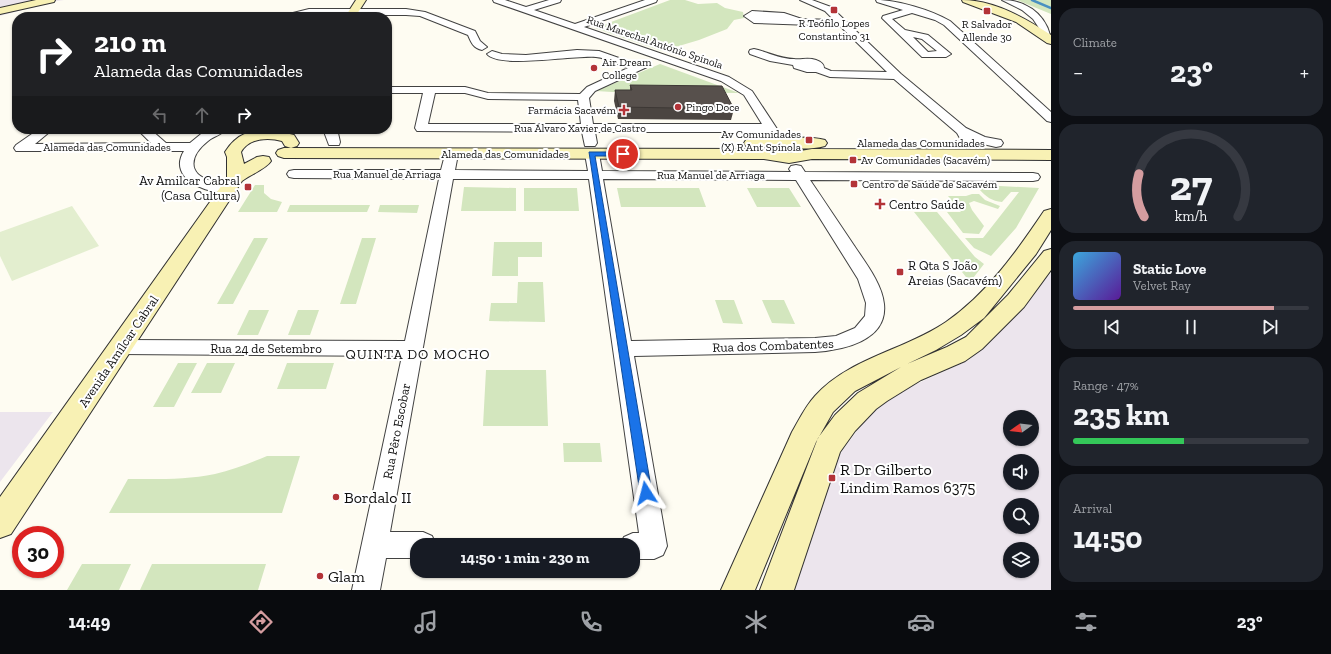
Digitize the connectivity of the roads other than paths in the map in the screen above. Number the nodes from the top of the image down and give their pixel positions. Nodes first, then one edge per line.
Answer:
1 (50, 0) edge
2 (361, 0) edge
3 (497, 0) edge
4 (557, 0) edge
5 (653, 0) edge
6 (804, 0) edge
7 (880, 0) edge
8 (967, 0) edge
9 (1006, 0) edge
10 (526, 10) junction
11 (912, 10) junction
12 (0, 12) edge
13 (353, 12) edge
14 (392, 14) edge
15 (801, 22) dead end
16 (844, 23) junction
17 (576, 27) junction
18 (900, 32) dead end
19 (1048, 37) edge
20 (482, 47) dead end
21 (748, 50) dead end
22 (492, 54) dead end
23 (660, 56) junction
24 (637, 68) junction
25 (897, 76) junction
26 (392, 90) edge
27 (429, 93) junction
28 (392, 97) edge
29 (583, 97) junction
30 (1051, 118) edge
31 (40, 134) edge
32 (148, 134) edge
33 (211, 134) edge
34 (332, 136) edge
35 (963, 137) junction
36 (276, 138) edge
37 (1051, 140) edge
38 (590, 141) junction
39 (161, 146) junction
40 (781, 146) junction
41 (192, 147) junction
42 (451, 154) junction
43 (1046, 156) edge
44 (233, 174) junction
45 (294, 174) dead end
46 (446, 175) junction
47 (596, 175) junction
48 (800, 176) junction
49 (1033, 176) dead end
50 (1051, 216) edge
51 (1051, 256) edge
52 (120, 347) junction
53 (412, 348) junction
54 (624, 350) junction
55 (0, 523) edge
56 (374, 545) junction
57 (410, 545) edge
58 (640, 546) edge
59 (366, 590) edge
60 (738, 590) edge
61 (777, 590) edge

1 - 12 street
2 - 13 street
3 - 10 street, Rua Marechal António Spínola
4 - 10 street
5 - 17 street
6 - 16 street
7 - 11 street
8 - 19 street
9 - 19 street
10 - 17 street, Rua Marechal António Spínola
11 - 18 street
11 - 30 street
14 - 20 street
15 - 16 street
16 - 25 street
17 - 23 street, Rua Marechal António Spínola
21 - 25 street
22 - 24 street
23 - 24 street
23 - 40 street, Rua Marechal António Spínola
24 - 29 street
25 - 35 street
26 - 27 street
27 - 28 street
27 - 29 street
27 - 38 street, Rua Álvaro Xavier de Castro
29 - 38 street
31 - 39 street, Alameda das Comunidades
32 - 39 street
33 - 41 street
34 - 36 street, Alameda das Comunidades
34 - 38 street, Alameda das Comunidades
35 - 37 street, Alameda das Comunidades
35 - 40 street, Alameda das Comunidades
36 - 42 street, Alameda das Comunidades
36 - 44 street, Alameda das Comunidades
36 - 44 street, Alameda das Comunidades
38 - 40 street, Alameda das Comunidades
38 - 40 street, Rua Álvaro Xavier de Castro
38 - 42 street, Alameda das Comunidades
38 - 47 street
39 - 41 street, Alameda das Comunidades
40 - 43 street, Alameda das Comunidades
40 - 48 street, Rua dos Combatentes
41 - 44 street
42 - 46 street, Rua Pêro Escobar
44 - 52 street, Avenida Amílcar Cabral
45 - 46 street, Rua Manuel de Arriaga
46 - 47 street, Rua Manuel de Arriaga
46 - 53 street, Rua Pêro Escobar
47 - 48 street, Rua Manuel de Arriaga
47 - 54 street
48 - 49 street, Rua Manuel de Arriaga
48 - 54 street, Rua dos Combatentes
50 - 60 street
51 - 61 street
52 - 53 street, Rua 24 de Setembro
52 - 55 street, Avenida Amílcar Cabral
53 - 56 street, Rua Pêro Escobar
54 - 58 street
56 - 57 street
56 - 59 street, Rua Pêro Escobar

